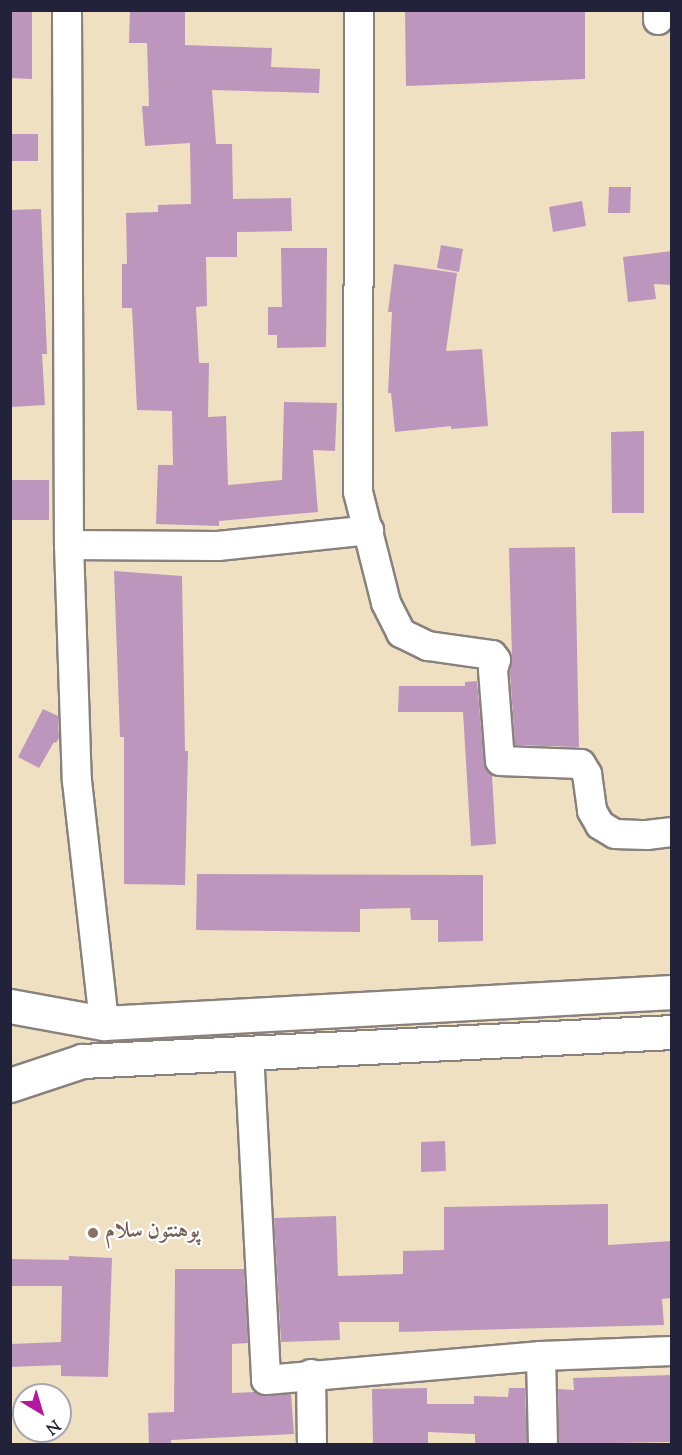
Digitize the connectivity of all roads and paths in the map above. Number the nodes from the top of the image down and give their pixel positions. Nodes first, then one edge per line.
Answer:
1 (67, 10) edge
2 (359, 10) edge
3 (369, 530) junction
4 (69, 545) junction
5 (671, 832) edge
6 (672, 992) edge
7 (10, 1006) edge
8 (104, 1023) junction
9 (672, 1032) edge
10 (249, 1052) junction
11 (10, 1085) edge
12 (672, 1352) edge
13 (541, 1356) junction
14 (311, 1374) junction
15 (312, 1444) edge
16 (543, 1444) edge

1 - 4 street
2 - 3 street
3 - 4 street
3 - 5 street
4 - 8 street
6 - 8 main road
7 - 8 main road
9 - 10 main road
10 - 11 main road
10 - 14 street
12 - 13 street
13 - 14 street
13 - 16 street
14 - 15 street

